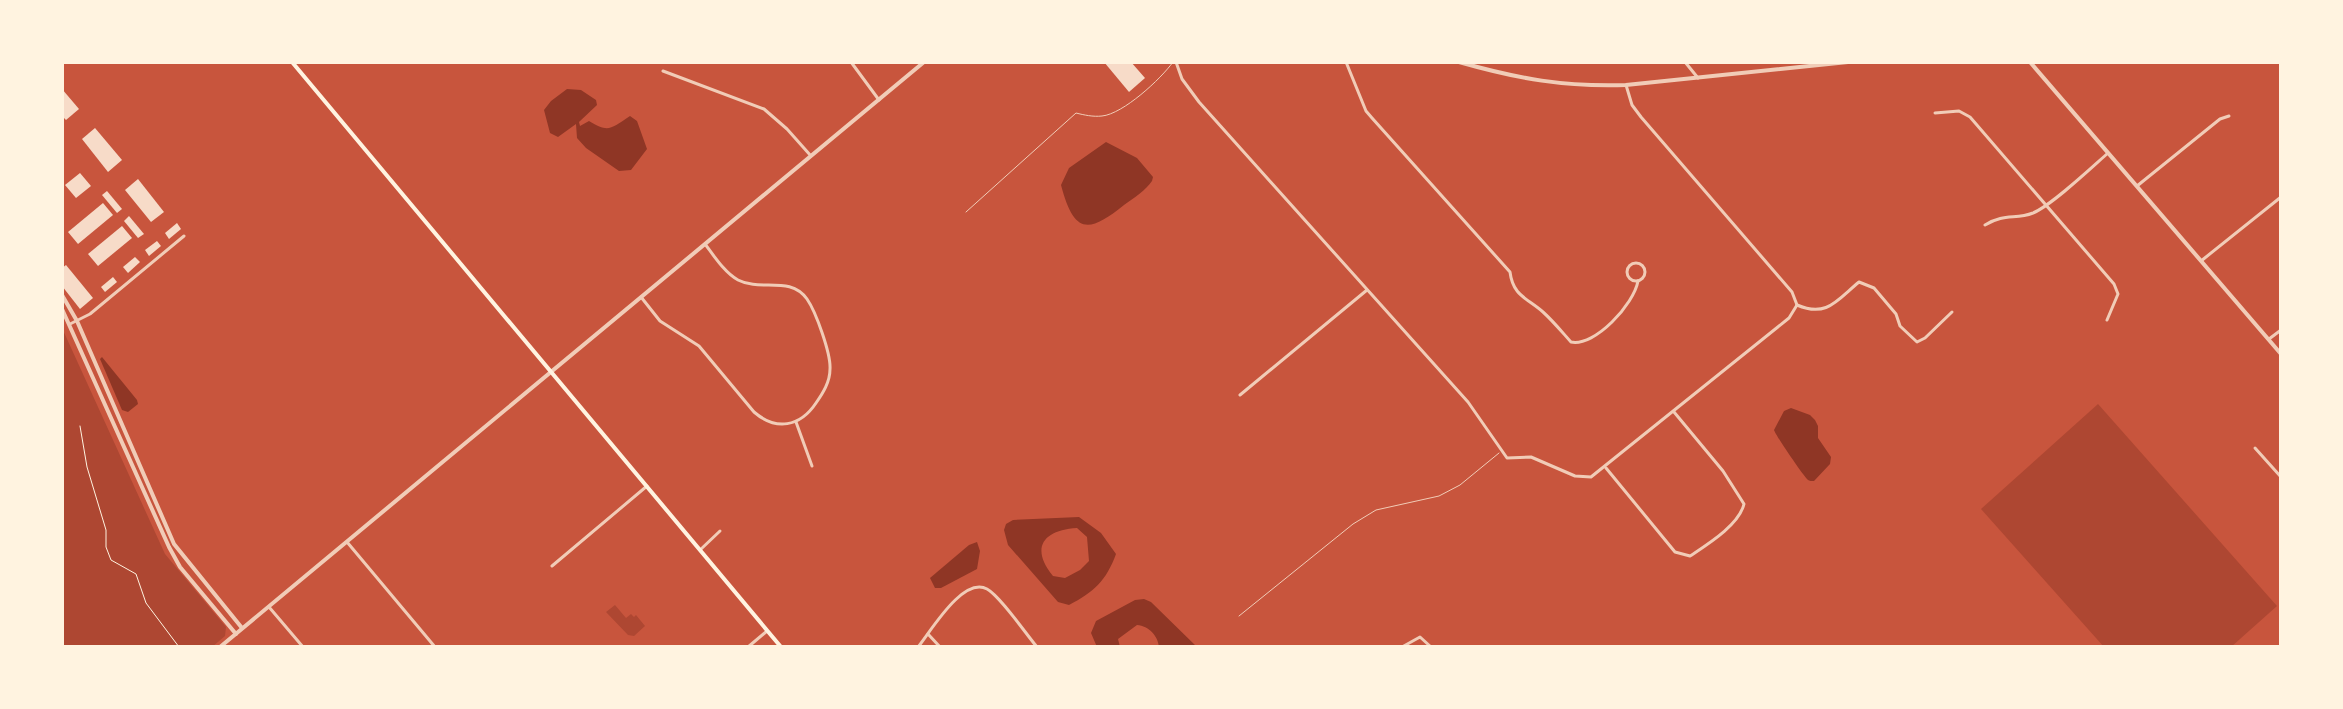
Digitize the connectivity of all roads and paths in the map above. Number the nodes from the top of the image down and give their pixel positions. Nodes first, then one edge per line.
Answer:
1 (292, 62) edge
2 (851, 62) edge
3 (924, 62) edge
4 (1175, 62) edge
5 (1346, 62) edge
6 (1459, 62) edge
7 (1685, 62) edge
8 (1848, 62) edge
9 (2030, 62) edge
10 (663, 71) dead end
11 (1698, 78) junction
12 (1626, 85) junction
13 (879, 100) junction
14 (1935, 113) dead end
15 (2229, 116) dead end
16 (2108, 153) junction
17 (811, 156) junction
18 (2137, 186) junction
19 (2281, 197) edge
20 (2046, 205) junction
21 (966, 212) dead end
22 (1985, 225) dead end
23 (184, 236) dead end
24 (705, 244) junction
25 (2201, 261) junction
26 (1638, 281) junction
27 (1367, 290) junction
28 (62, 295) edge
29 (641, 297) junction
30 (1797, 305) junction
31 (62, 309) edge
32 (1952, 312) dead end
33 (2107, 320) dead end
34 (77, 321) junction
35 (70, 324) junction
36 (2281, 330) edge
37 (2269, 339) junction
38 (2281, 354) edge
39 (551, 371) junction
40 (1240, 395) dead end
41 (1674, 412) junction
42 (796, 422) junction
43 (80, 426) dead end
44 (2255, 448) dead end
45 (1501, 452) junction
46 (812, 466) dead end
47 (1606, 467) junction
48 (2281, 477) edge
49 (647, 486) junction
50 (159, 509) junction
51 (152, 512) junction
52 (720, 531) dead end
53 (347, 542) junction
54 (700, 550) junction
55 (552, 566) dead end
56 (269, 607) junction
57 (1239, 616) dead end
58 (242, 628) junction
59 (767, 631) junction
60 (236, 634) junction
61 (928, 634) junction
62 (179, 647) edge
63 (220, 647) edge
64 (303, 647) edge
65 (435, 647) edge
66 (748, 647) edge
67 (781, 647) edge
68 (918, 647) edge
69 (940, 647) edge
70 (1037, 647) edge
71 (1402, 647) edge
72 (1431, 647) edge

1 - 39 main road
2 - 13 street
3 - 13 street
4 - 21 lane
4 - 27 street
5 - 26 street
6 - 12 street
7 - 11 street
8 - 11 street
9 - 16 street
10 - 17 street
11 - 12 street
12 - 30 street
13 - 17 street
14 - 20 street
15 - 18 street
16 - 18 street
16 - 20 street
17 - 24 street
18 - 25 street
19 - 25 street
20 - 22 street
20 - 33 street
23 - 34 street
24 - 29 street
24 - 42 street
25 - 37 street
26 - 26 street
27 - 40 street
27 - 45 street
28 - 34 street
29 - 39 street
29 - 42 street
30 - 32 street
30 - 41 street
31 - 35 street
34 - 35 street
34 - 50 street
35 - 51 street
36 - 37 street
37 - 38 street
39 - 49 main road
39 - 53 street
41 - 47 street
41 - 47 street
42 - 46 street
43 - 62 path
44 - 48 street
45 - 47 street
45 - 57 lane
49 - 54 main road
49 - 55 street
50 - 51 street
50 - 58 street
51 - 60 street
52 - 54 street
53 - 56 street
53 - 65 street
54 - 59 main road
56 - 58 street
56 - 64 street
58 - 60 street
59 - 66 street
59 - 67 main road
60 - 63 street
61 - 68 street
61 - 69 street
61 - 70 street
71 - 72 street

